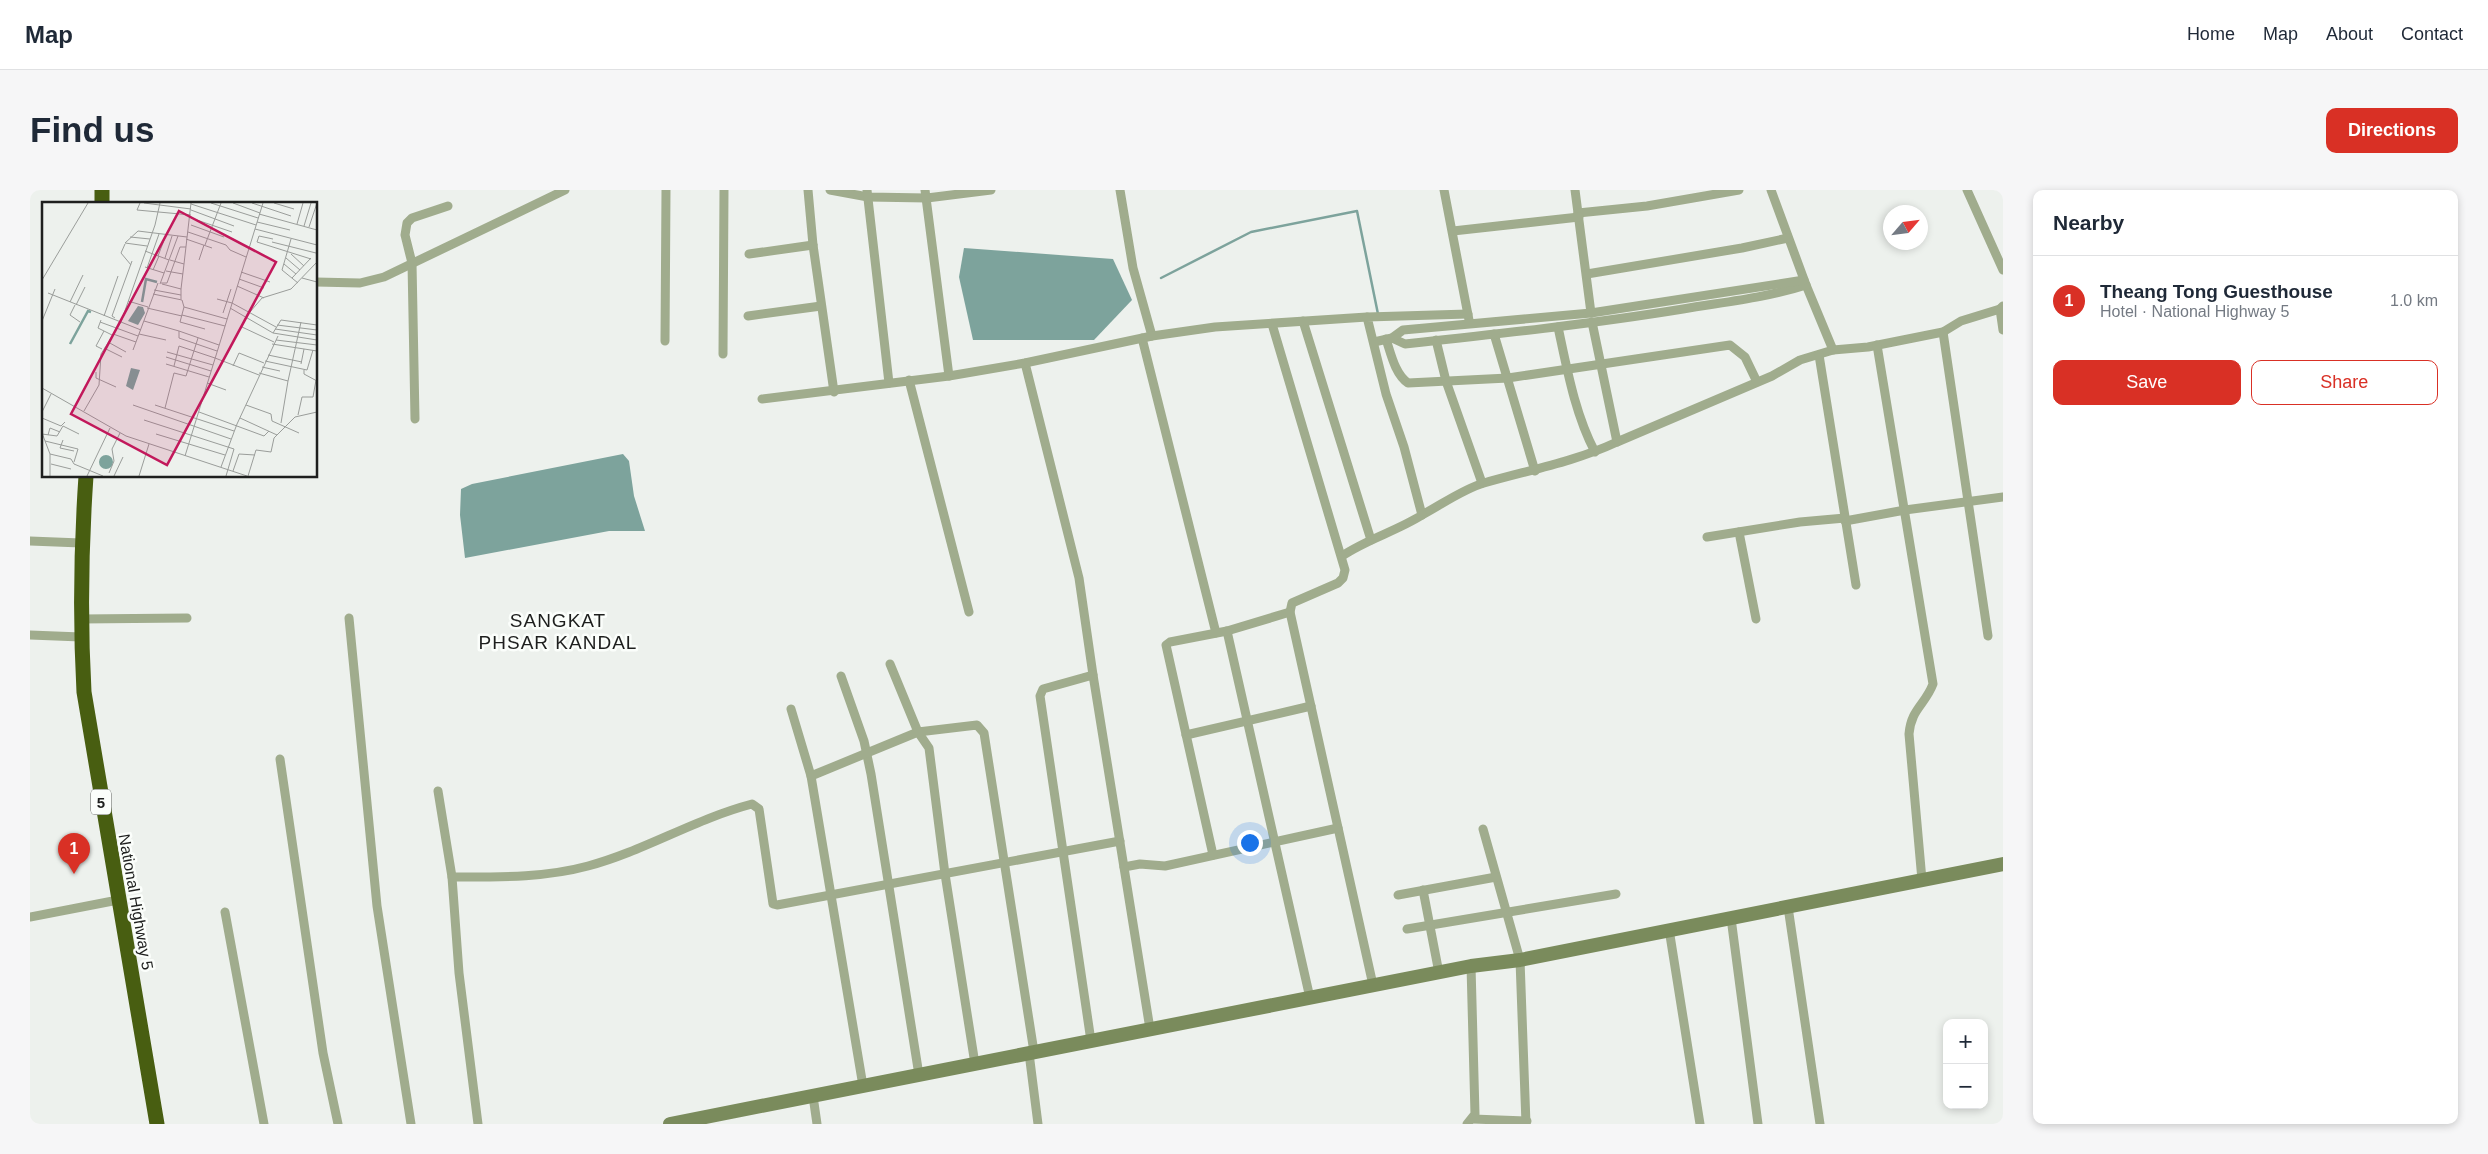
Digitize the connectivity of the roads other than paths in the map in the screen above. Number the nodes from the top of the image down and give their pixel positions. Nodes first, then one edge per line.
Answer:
1 (565, 190) edge
2 (666, 190) edge
3 (724, 190) edge
4 (808, 190) edge
5 (830, 190) edge
6 (991, 190) edge
7 (1120, 190) edge
8 (1444, 190) edge
9 (1575, 190) edge
10 (1739, 190) edge
11 (1771, 190) edge
12 (1967, 190) edge
13 (867, 193) edge
14 (941, 193) edge
15 (926, 194) edge
16 (448, 206) dead end
17 (1578, 215) junction
18 (1453, 231) junction
19 (1788, 238) junction
20 (813, 245) junction
21 (749, 254) dead end
22 (412, 263) junction
23 (2003, 270) edge
24 (1587, 274) junction
25 (318, 282) edge
26 (1805, 283) junction
27 (822, 306) junction
28 (2002, 307) edge
29 (1468, 314) junction
30 (748, 316) dead end
31 (1367, 317) junction
32 (1592, 318) junction
33 (1303, 321) junction
34 (1272, 324) junction
35 (1470, 325) junction
36 (1558, 327) junction
37 (2003, 330) edge
38 (1943, 332) junction
39 (1494, 334) junction
40 (1152, 336) junction
41 (1142, 338) junction
42 (1389, 339) junction
43 (1436, 340) junction
44 (666, 341) dead end
45 (1374, 342) junction
46 (1877, 345) junction
47 (1833, 350) junction
48 (723, 354) dead end
49 (1819, 356) junction
50 (1025, 363) junction
51 (1599, 364) junction
52 (1567, 369) junction
53 (949, 376) junction
54 (1508, 378) junction
55 (909, 380) junction
56 (1446, 380) junction
57 (1757, 382) junction
58 (888, 384) junction
59 (834, 392) junction
60 (762, 399) dead end
61 (415, 419) dead end
62 (1617, 442) junction
63 (1595, 452) junction
64 (1535, 471) junction
65 (86, 478) edge
66 (1482, 483) junction
67 (2003, 497) edge
68 (1966, 500) junction
69 (1905, 510) junction
70 (1422, 515) junction
71 (1845, 520) junction
72 (1738, 532) junction
73 (1707, 537) dead end
74 (1372, 540) junction
75 (30, 541) edge
76 (81, 543) junction
77 (1342, 556) junction
78 (1856, 585) dead end
79 (970, 612) dead end
80 (1290, 612) junction
81 (81, 618) junction
82 (187, 618) dead end
83 (349, 618) dead end
84 (1756, 619) dead end
85 (1227, 631) junction
86 (1216, 633) junction
87 (30, 635) edge
88 (1988, 636) dead end
89 (80, 637) junction
90 (890, 664) dead end
91 (1093, 675) junction
92 (841, 676) dead end
93 (1311, 706) junction
94 (791, 709) dead end
95 (1247, 721) junction
96 (918, 732) junction
97 (1186, 735) junction
98 (866, 753) junction
99 (280, 759) dead end
100 (811, 776) junction
101 (438, 791) dead end
102 (1338, 828) junction
103 (1483, 829) dead end
104 (1120, 841) junction
105 (1275, 842) junction
106 (1062, 852) junction
107 (1213, 855) junction
108 (1004, 863) junction
109 (2003, 864) edge
110 (1124, 866) junction
111 (945, 874) junction
112 (452, 877) junction
113 (1496, 877) junction
114 (1922, 880) junction
115 (888, 884) junction
116 (1423, 890) junction
117 (1616, 894) dead end
118 (830, 895) junction
119 (1398, 895) dead end
120 (118, 900) junction
121 (1788, 907) junction
122 (225, 912) dead end
123 (1505, 912) junction
124 (30, 917) edge
125 (1731, 918) junction
126 (1429, 925) junction
127 (1407, 928) dead end
128 (1669, 929) junction
129 (1520, 960) junction
130 (1471, 966) junction
131 (1439, 972) junction
132 (1373, 985) junction
133 (1310, 998) junction
134 (1150, 1029) junction
135 (1091, 1041) junction
136 (1032, 1053) junction
137 (975, 1064) junction
138 (919, 1075) junction
139 (863, 1086) junction
140 (813, 1096) junction
141 (1470, 1121) edge
142 (1526, 1122) edge
143 (157, 1124) edge
144 (264, 1124) edge
145 (338, 1124) edge
146 (411, 1124) edge
147 (478, 1124) edge
148 (670, 1124) edge
149 (817, 1124) edge
150 (1038, 1124) edge
151 (1700, 1124) edge
152 (1758, 1124) edge
153 (1820, 1124) edge

1 - 22 street
2 - 44 street
3 - 48 street
4 - 20 street
5 - 13 street
6 - 14 street
7 - 40 street
8 - 18 street
9 - 17 street
10 - 17 street
11 - 19 street
12 - 23 street
13 - 15 street
13 - 58 street
14 - 15 street
15 - 53 street
16 - 22 street
17 - 18 street
17 - 24 street
18 - 29 street
19 - 24 street
19 - 26 street
20 - 21 street
20 - 27 street
22 - 25 street
22 - 61 street
24 - 32 street
26 - 32 street
26 - 47 street
27 - 30 street
27 - 59 street
28 - 37 street
28 - 38 street
29 - 31 street
29 - 35 street
31 - 33 street
31 - 45 street
32 - 35 street
32 - 36 street
32 - 51 street
33 - 34 street
33 - 74 street
34 - 40 street
34 - 77 street
35 - 42 street
36 - 39 street
36 - 52 street
38 - 46 street
38 - 68 street
39 - 43 street
39 - 54 street
40 - 41 street
41 - 50 street
41 - 86 street
42 - 43 street
42 - 45 street
42 - 56 street
43 - 56 street
45 - 70 street
46 - 47 street
46 - 69 street
47 - 49 street
49 - 57 street
49 - 71 street
50 - 53 street
50 - 91 street
51 - 52 street
51 - 57 street
51 - 62 street
52 - 54 street
52 - 63 street
53 - 55 street
54 - 56 street
54 - 64 street
55 - 58 street
55 - 79 street
56 - 66 street
57 - 62 street
58 - 59 street
59 - 60 street
62 - 63 street
63 - 64 street
64 - 66 street
65 - 76 highway, National Highway 5 / 5
66 - 70 street
67 - 68 street
68 - 69 street
68 - 88 street
69 - 71 street
69 - 114 street
70 - 74 street
71 - 72 street
71 - 78 street
72 - 73 street
72 - 84 street
74 - 77 street
75 - 76 street
76 - 81 highway, National Highway 5 / 5
77 - 80 street
80 - 85 street
80 - 93 street
81 - 82 street
81 - 89 highway, National Highway 5 / 5
83 - 146 street
85 - 86 street
85 - 95 street
86 - 97 street
87 - 89 street
89 - 120 highway, National Highway 5 / 5
90 - 96 street
91 - 104 street
91 - 106 street
92 - 98 street
93 - 95 street
93 - 102 street
94 - 100 street
95 - 97 street
95 - 105 street
96 - 98 street
96 - 108 street
96 - 111 street
97 - 107 street
98 - 100 street
98 - 115 street
99 - 145 street
100 - 118 street
101 - 112 street
102 - 105 street
102 - 132 street
103 - 113 street
104 - 106 street
104 - 110 street
105 - 107 street
105 - 133 street
106 - 108 street
106 - 135 street
107 - 110 street
108 - 111 street
108 - 136 street
109 - 114 street
110 - 134 street
111 - 115 street
111 - 137 street
112 - 118 street
112 - 147 street
113 - 116 street
113 - 123 street
114 - 121 street
115 - 118 street
115 - 138 street
116 - 119 street
116 - 126 street
117 - 123 street
118 - 139 street
120 - 124 street
120 - 143 highway, National Highway 5 / 5
121 - 125 street
121 - 153 street
122 - 144 street
123 - 126 street
123 - 129 street
125 - 128 street
125 - 152 street
126 - 127 street
126 - 131 street
128 - 129 street
128 - 151 street
129 - 130 street
129 - 142 street
130 - 131 street
130 - 141 street
131 - 132 street
132 - 133 street
133 - 134 street
134 - 135 street
135 - 136 street
136 - 137 street
136 - 150 street
137 - 138 street
138 - 139 street
139 - 140 street
140 - 148 street
140 - 149 street
141 - 142 street

